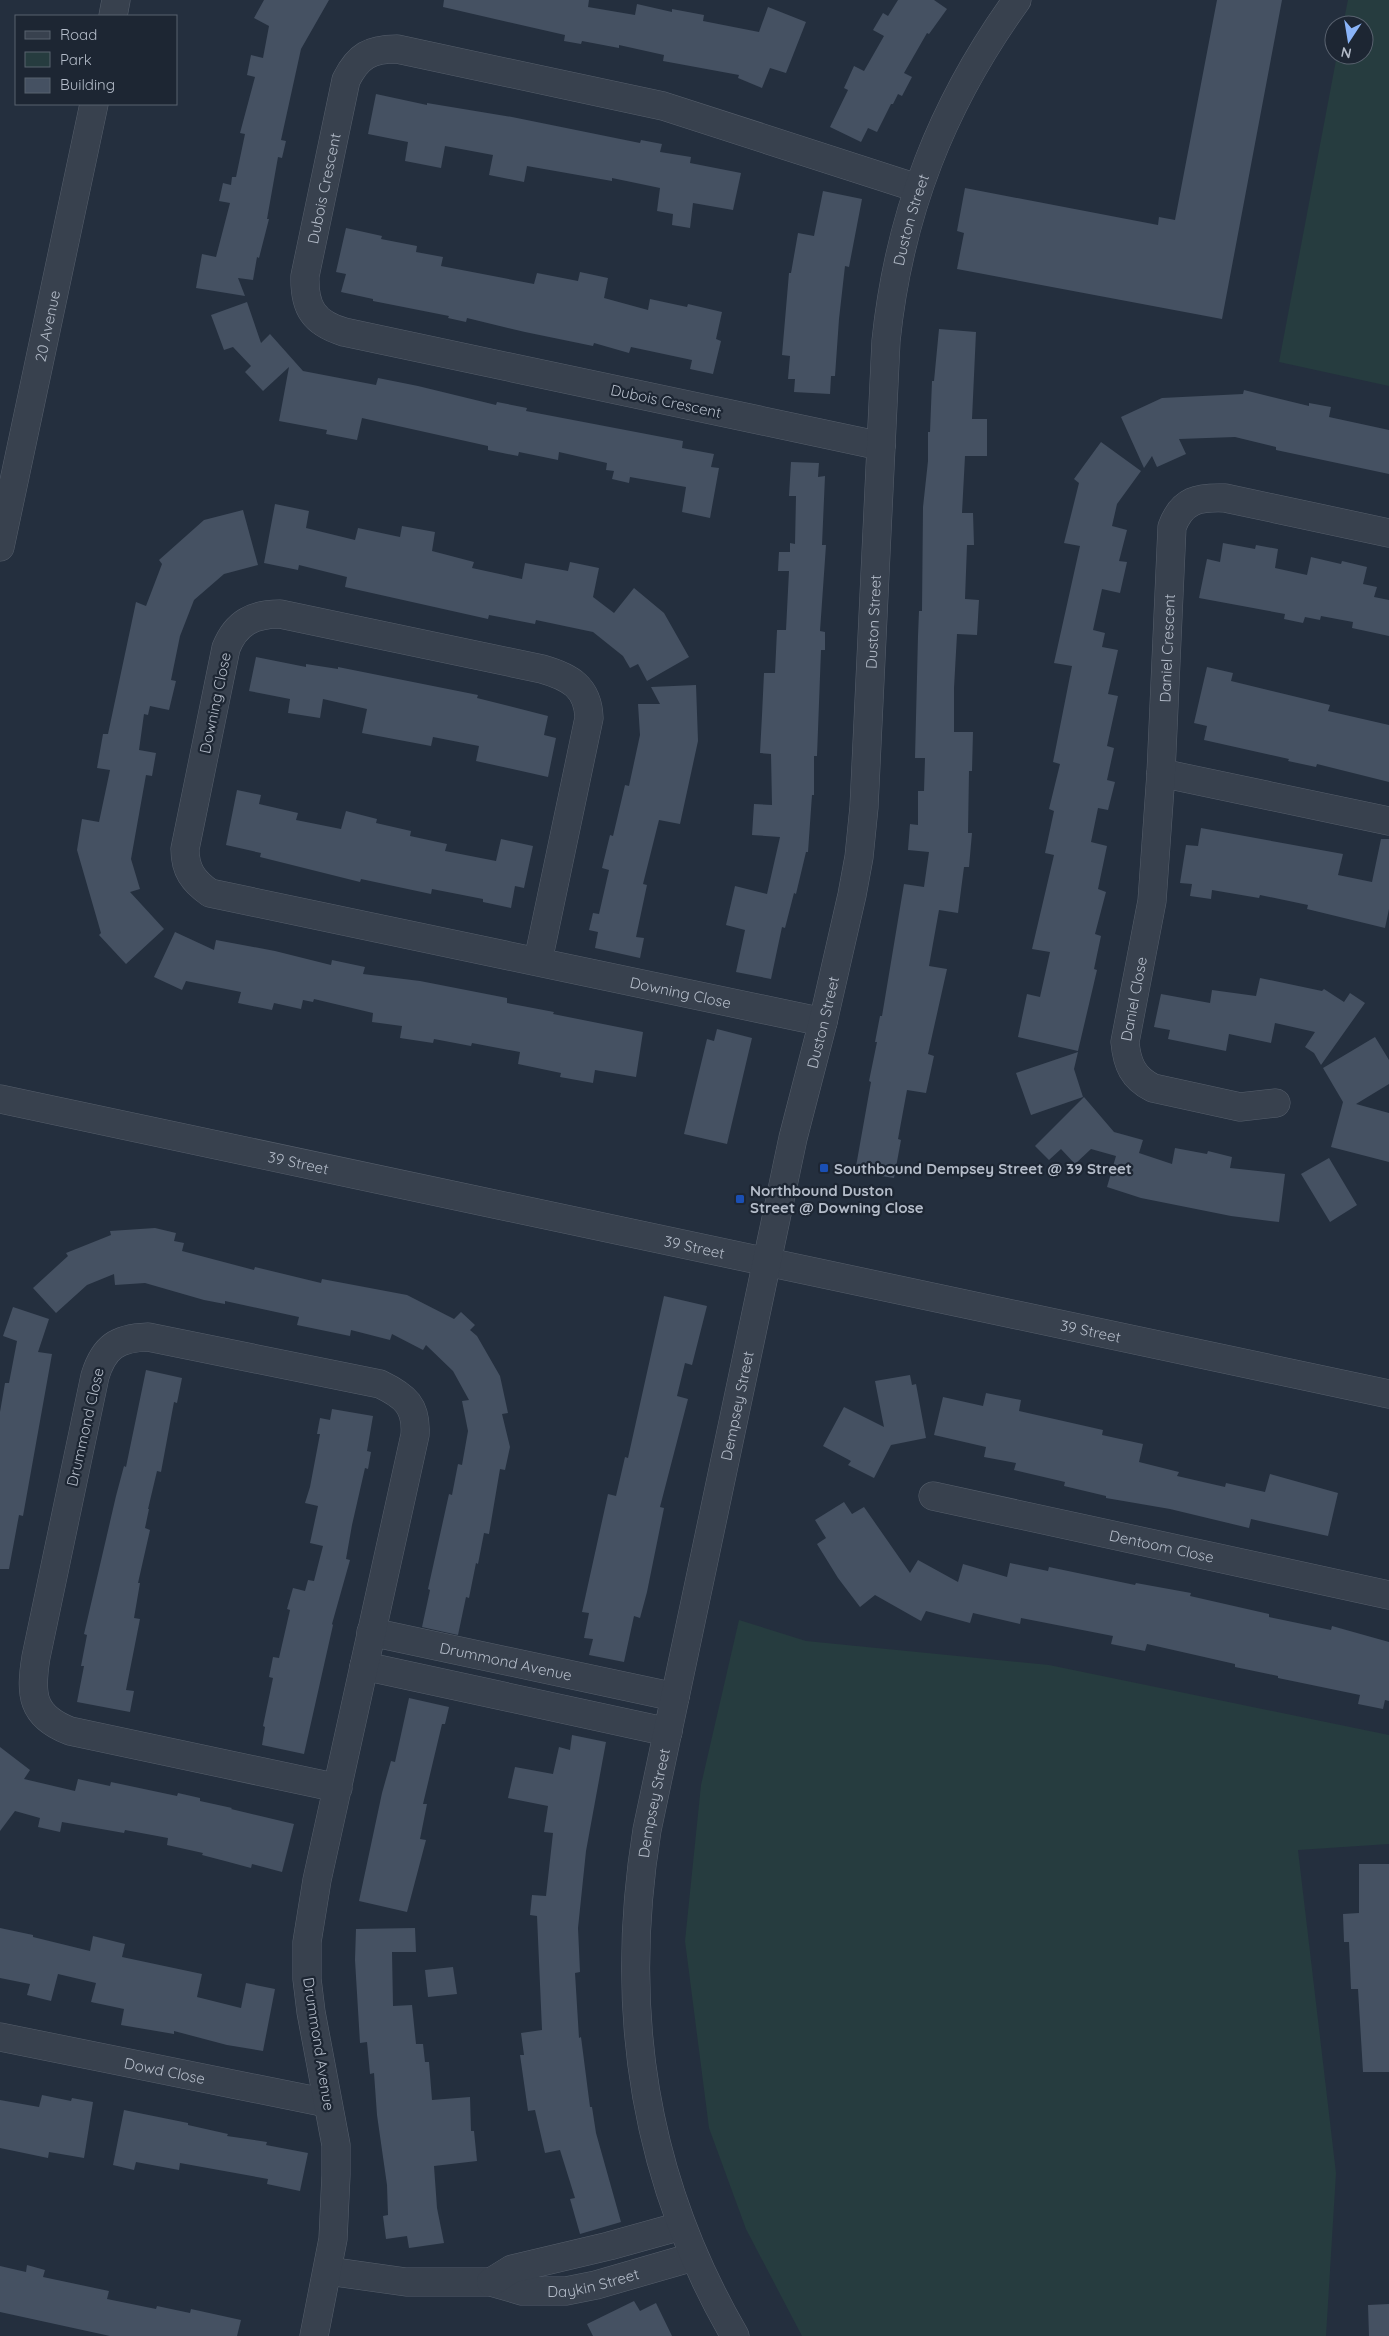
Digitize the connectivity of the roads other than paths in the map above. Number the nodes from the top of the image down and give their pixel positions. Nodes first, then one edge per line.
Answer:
1 (116, 0) edge
2 (1017, 0) edge
3 (112, 15) edge
4 (94, 105) edge
5 (917, 188) junction
6 (882, 446) junction
7 (1389, 533) edge
8 (0, 547) edge
9 (1161, 773) junction
10 (1389, 820) edge
11 (538, 961) junction
12 (823, 1022) junction
13 (0, 1099) edge
14 (1276, 1103) dead end
15 (767, 1262) junction
16 (1389, 1394) edge
17 (933, 1496) dead end
18 (1389, 1595) edge
19 (372, 1632) junction
20 (364, 1666) junction
21 (675, 1697) junction
22 (668, 1732) junction
23 (338, 1788) junction
24 (0, 2037) edge
25 (327, 2103) junction
26 (681, 2226) junction
27 (693, 2257) junction
28 (328, 2271) junction
29 (492, 2282) junction
30 (314, 2336) edge
31 (735, 2336) edge

1 - 3 street
2 - 5 street, Duston Street
4 - 8 street, 20 Avenue
5 - 6 street, Duston Street
5 - 6 street, Dubois Crescent
6 - 12 street, Duston Street
7 - 9 street, Daniel Crescent
9 - 10 street
9 - 14 street, Daniel Close
11 - 11 street, Downing Close
11 - 12 street, Downing Close
12 - 15 street, Duston Street
13 - 15 street, 39 Street
15 - 16 street, 39 Street
15 - 21 street, Dempsey Street
17 - 18 street, Dentoom Close
19 - 20 street, Drummond Avenue
19 - 21 street, Drummond Avenue
19 - 23 street, Drummond Close
20 - 22 street
20 - 23 street, Drummond Avenue
21 - 22 street, Dempsey Street
22 - 26 street, Dempsey Street
23 - 25 street, Drummond Avenue
24 - 25 street, Dowd Close
25 - 28 street, Drummond Avenue
26 - 27 street, Dempsey Street
26 - 29 street, Daykin Street
27 - 29 street, Daykin Street
27 - 31 street, Dempsey Street
28 - 29 street, Daykin Street
28 - 30 street, Drummond Avenue

